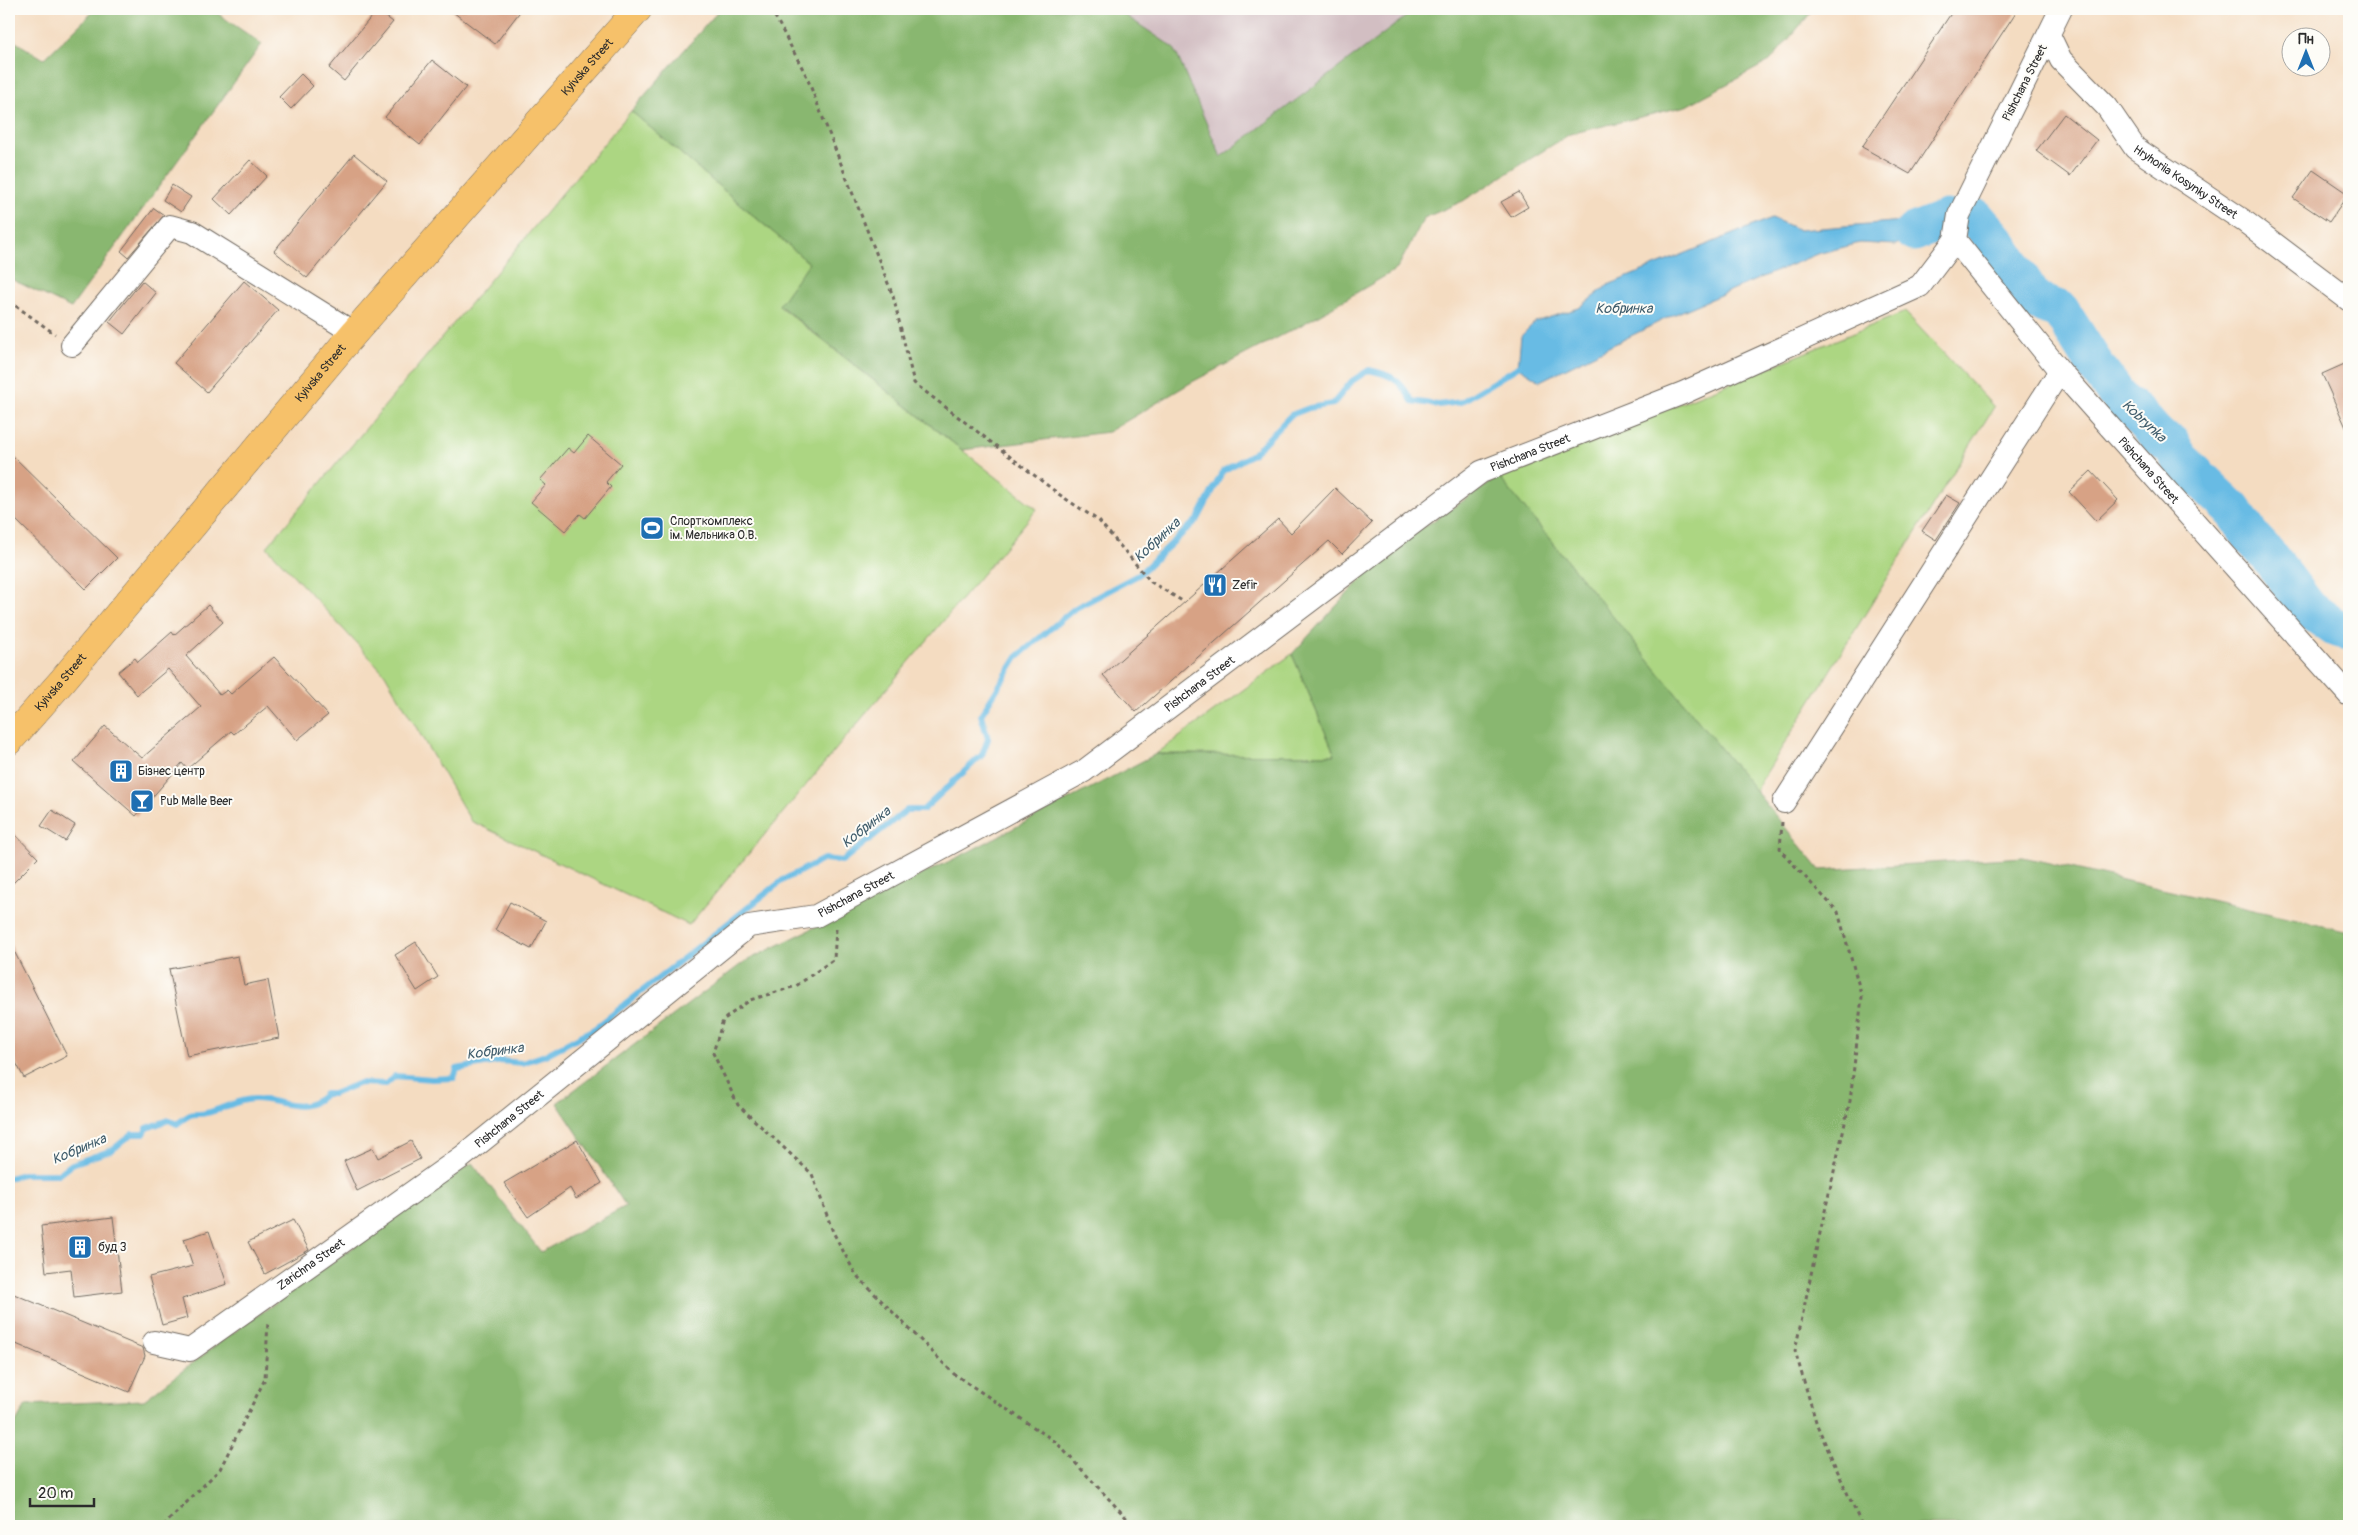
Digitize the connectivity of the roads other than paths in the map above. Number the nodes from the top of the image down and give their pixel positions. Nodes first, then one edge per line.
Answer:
1 (638, 9) edge
2 (2062, 9) edge
3 (2049, 35) junction
4 (1955, 240) junction
5 (2349, 300) edge
6 (354, 333) junction
7 (72, 345) road end
8 (2060, 371) junction
9 (2349, 695) edge
10 (9, 741) edge
11 (1784, 802) road end
12 (462, 1156) joint
13 (154, 1342) dead end

1 - 6 main road, Kyivska Street
2 - 3 street, Pishchana Street
3 - 4 street, Pishchana Street
3 - 5 street, Hryhoriia Kosynky Street
4 - 8 street, Pishchana Street
4 - 12 street, Pishchana Street
6 - 7 street
6 - 10 main road, Kyivska Street
8 - 9 street, Pishchana Street
8 - 11 street
12 - 13 street, Zarichna Street

